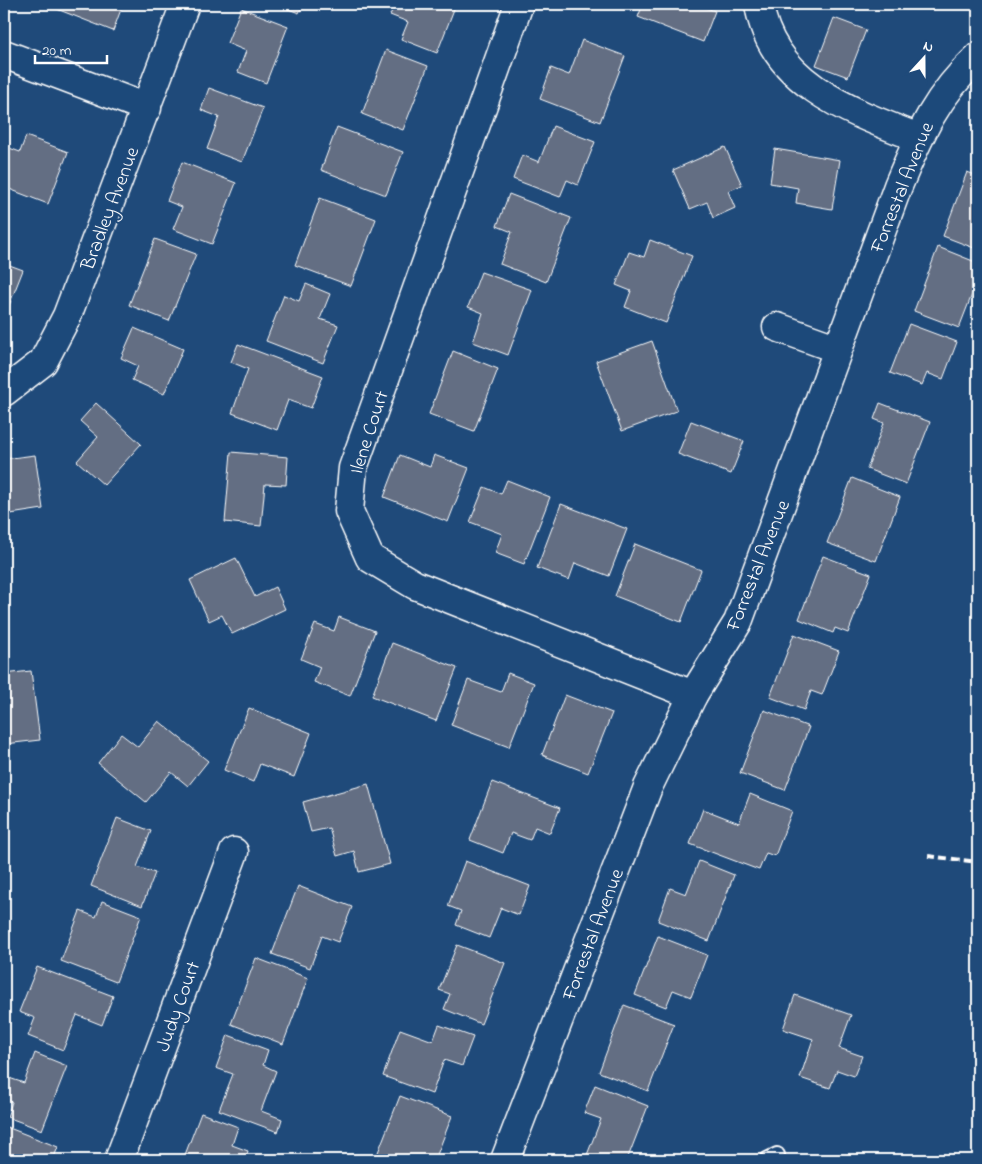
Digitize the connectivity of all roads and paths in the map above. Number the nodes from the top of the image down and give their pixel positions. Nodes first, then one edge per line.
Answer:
1 (185, 4) edge
2 (519, 4) edge
3 (759, 4) edge
4 (4, 54) edge
5 (978, 57) edge
6 (147, 108) junction
7 (918, 138) junction
8 (777, 327) dead end
9 (838, 349) junction
10 (4, 392) edge
11 (693, 695) junction
12 (234, 852) dead end
13 (119, 1160) edge
14 (505, 1160) edge

1 - 6 street, Bradley Avenue
2 - 11 street, Ilene Court
3 - 7 street
4 - 6 street
5 - 7 street, Forrestal Avenue
6 - 10 street, Bradley Avenue
7 - 9 street, Forrestal Avenue
8 - 9 street
9 - 11 street, Forrestal Avenue
11 - 14 street, Forrestal Avenue
12 - 13 street, Judy Court

